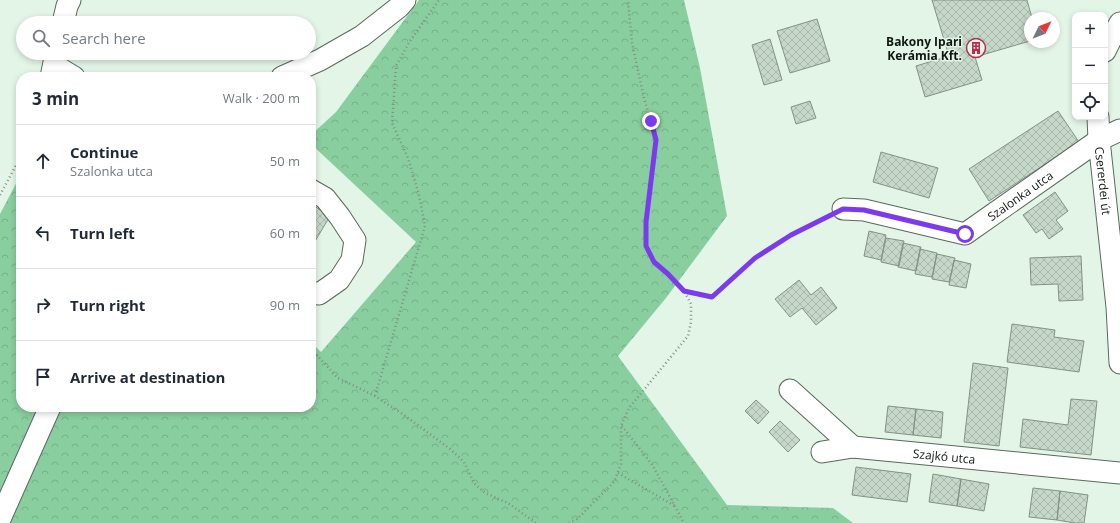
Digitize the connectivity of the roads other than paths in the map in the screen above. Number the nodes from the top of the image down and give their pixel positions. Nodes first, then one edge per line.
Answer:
1 (70, 0) edge
2 (405, 0) edge
3 (65, 16) edge
4 (1120, 22) edge
5 (1107, 48) edge
6 (54, 65) edge
7 (66, 72) edge
8 (293, 72) edge
9 (1098, 120) edge
10 (1120, 130) edge
11 (1099, 140) junction
12 (316, 193) edge
13 (843, 209) road end
14 (316, 293) edge
15 (1120, 363) edge
16 (790, 390) dead end
17 (48, 412) edge
18 (853, 447) junction
19 (822, 452) dead end
20 (1120, 473) edge
21 (0, 519) edge

1 - 3 street
2 - 8 street
4 - 5 street
6 - 7 street
9 - 11 street, Csererdei út
10 - 11 street, Szalonka utca
11 - 13 street, Szalonka utca
11 - 15 street, Csererdei út
12 - 14 street
16 - 18 street
17 - 21 street
18 - 19 street, Szajkó utca
18 - 20 street, Szajkó utca

